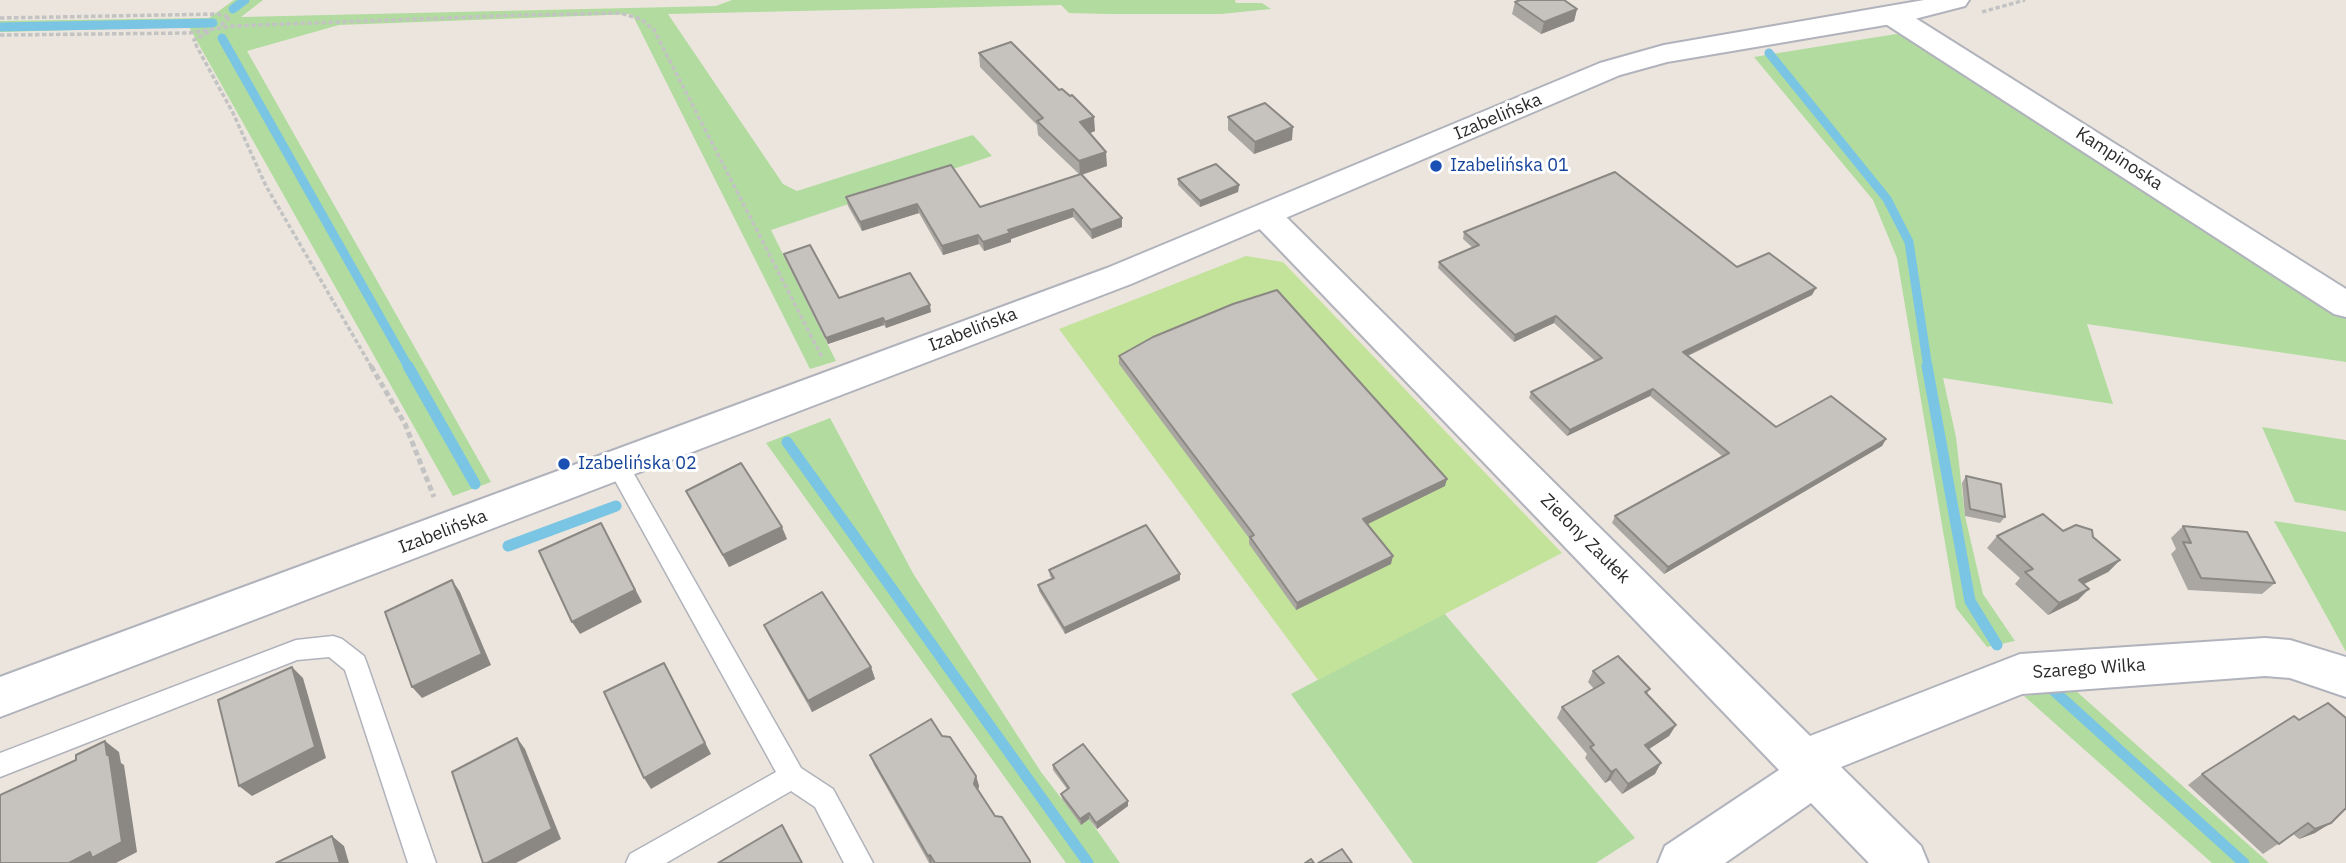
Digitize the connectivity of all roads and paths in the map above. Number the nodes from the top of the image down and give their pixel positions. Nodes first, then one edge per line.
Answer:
1 (1955, 0) edge
2 (1891, 15) junction
3 (0, 18) edge
4 (215, 30) junction
5 (0, 35) edge
6 (1266, 216) junction
7 (2346, 304) edge
8 (835, 382) junction
9 (618, 466) junction
10 (442, 532) junction
11 (2346, 677) edge
12 (0, 697) edge
13 (0, 765) edge
14 (1809, 767) junction
15 (792, 777) junction
16 (422, 863) edge
17 (640, 863) edge
18 (859, 863) edge
19 (1683, 863) edge
20 (1903, 863) edge

1 - 2 street, Izabelińska
2 - 6 street, Izabelińska
2 - 7 street, Kampinoska
3 - 4 path
4 - 5 path
4 - 8 path
4 - 10 path
6 - 8 street, Izabelińska
6 - 14 street, Zielony Zaułek
8 - 9 street, Izabelińska
9 - 10 street, Izabelińska
9 - 15 lane
10 - 12 street, Izabelińska
11 - 14 street, Szarego Wilka
13 - 16 lane
14 - 19 street, Szarego Wilka
14 - 20 street, Zielony Zaułek
15 - 17 lane
15 - 18 lane

